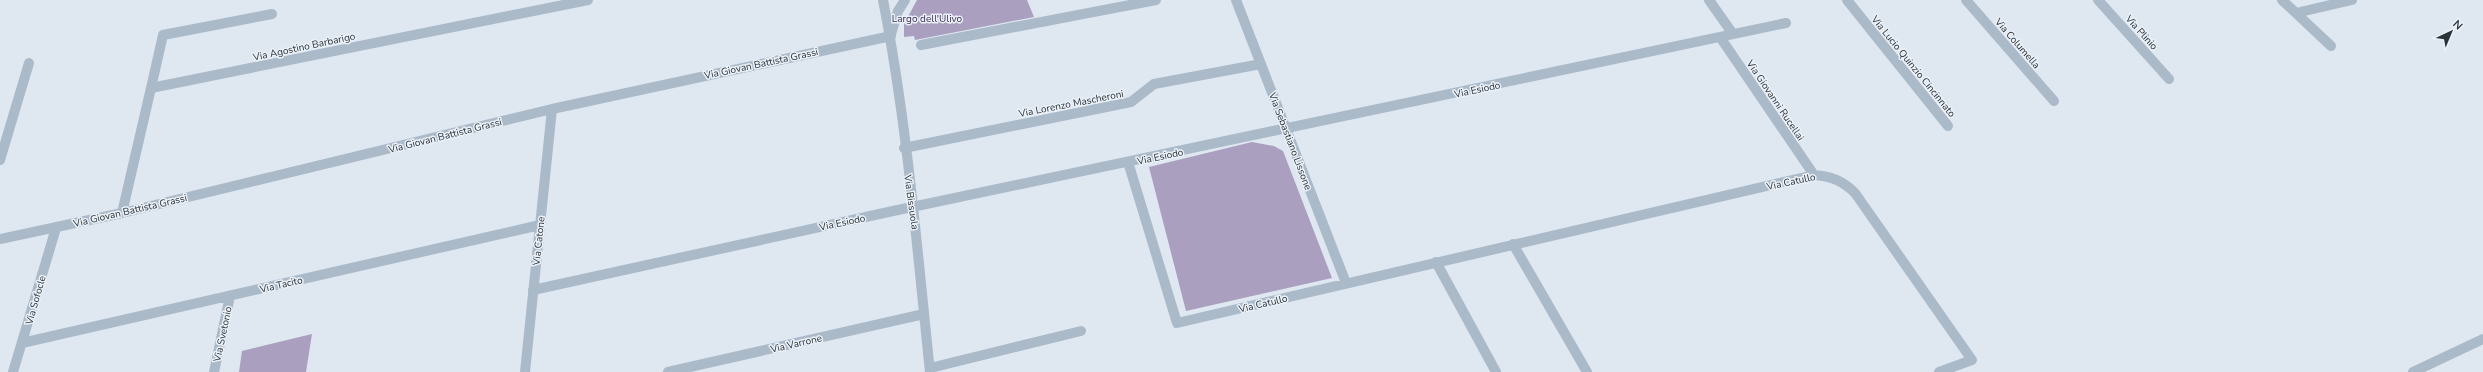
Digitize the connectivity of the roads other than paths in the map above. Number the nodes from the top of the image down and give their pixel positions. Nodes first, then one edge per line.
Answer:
1 (588, 0) edge
2 (883, 0) edge
3 (905, 0) edge
4 (1156, 0) edge
5 (1236, 0) edge
6 (1709, 0) edge
7 (1847, 0) edge
8 (1966, 0) edge
9 (2098, 0) edge
10 (2282, 0) edge
11 (2352, 0) edge
12 (2296, 13) junction
13 (272, 14) dead end
14 (1786, 23) dead end
15 (1733, 34) junction
16 (891, 36) junction
17 (1720, 37) junction
18 (921, 45) dead end
19 (2331, 46) dead end
20 (29, 63) dead end
21 (1261, 64) junction
22 (2169, 79) dead end
23 (150, 88) junction
24 (2054, 101) dead end
25 (552, 109) junction
26 (1948, 126) dead end
27 (1286, 129) junction
28 (904, 148) junction
29 (0, 160) edge
30 (1128, 162) junction
31 (1814, 175) junction
32 (912, 207) junction
33 (122, 213) junction
34 (540, 225) junction
35 (56, 228) junction
36 (0, 239) edge
37 (1513, 244) junction
38 (1436, 262) junction
39 (1346, 283) junction
40 (533, 290) junction
41 (230, 296) junction
42 (924, 314) junction
43 (1081, 331) dead end
44 (2483, 339) edge
45 (22, 343) junction
46 (930, 370) edge
47 (13, 372) edge
48 (214, 372) edge
49 (525, 372) edge
50 (668, 372) edge
51 (1496, 372) edge
52 (1587, 372) edge
53 (1939, 372) edge
54 (2412, 372) edge

1 - 23 street, Via Agostino Barbarigo
2 - 16 street, Via Bissuola
3 - 16 street, Via Bissuola
4 - 18 street
5 - 21 street, Via Sebastiano Lissone
6 - 15 street
7 - 26 street, Via Lucio Quinzio Cincinnato
8 - 24 street, Via Columella
9 - 22 street, Via Plinio
10 - 12 street
11 - 12 street
12 - 19 street
13 - 23 street
14 - 15 street, Via Esiodo
15 - 17 street, Via Esiodo
16 - 25 street, Via Giovan Battista Grassi
16 - 28 street, Via Bissuola
17 - 27 street, Via Esiodo
17 - 31 street, Via Giovanni Rucellai
20 - 29 street
21 - 27 street, Via Sebastiano Lissone
21 - 28 street, Via Lorenzo Mascheroni
23 - 33 street
25 - 33 street, Via Giovan Battista Grassi
25 - 34 street, Via Catone
27 - 30 street, Via Esiodo
27 - 39 street, Via Sebastiano Lissone
28 - 32 street, Via Bissuola
30 - 32 street, Via Esiodo
30 - 39 street, Via Catullo
31 - 37 street, Via Catullo
31 - 53 street, Via Catullo
32 - 40 street, Via Esiodo
32 - 42 street, Via Bissuola
33 - 35 street, Via Giovan Battista Grassi
34 - 40 street, Via Catone
34 - 41 street, Via Tacito
35 - 36 street, Via Giovan Battista Grassi
35 - 45 street, Via Sofocle
37 - 38 street, Via Catullo
37 - 52 street
38 - 39 street, Via Catullo
38 - 51 street
40 - 49 street, Via Catone
41 - 45 street, Via Tacito
41 - 48 street, Via Svetonio
42 - 46 street, Via Bissuola
42 - 50 street, Via Varrone
43 - 46 street, Via Bissuola
44 - 54 street
45 - 47 street, Via Sofocle

